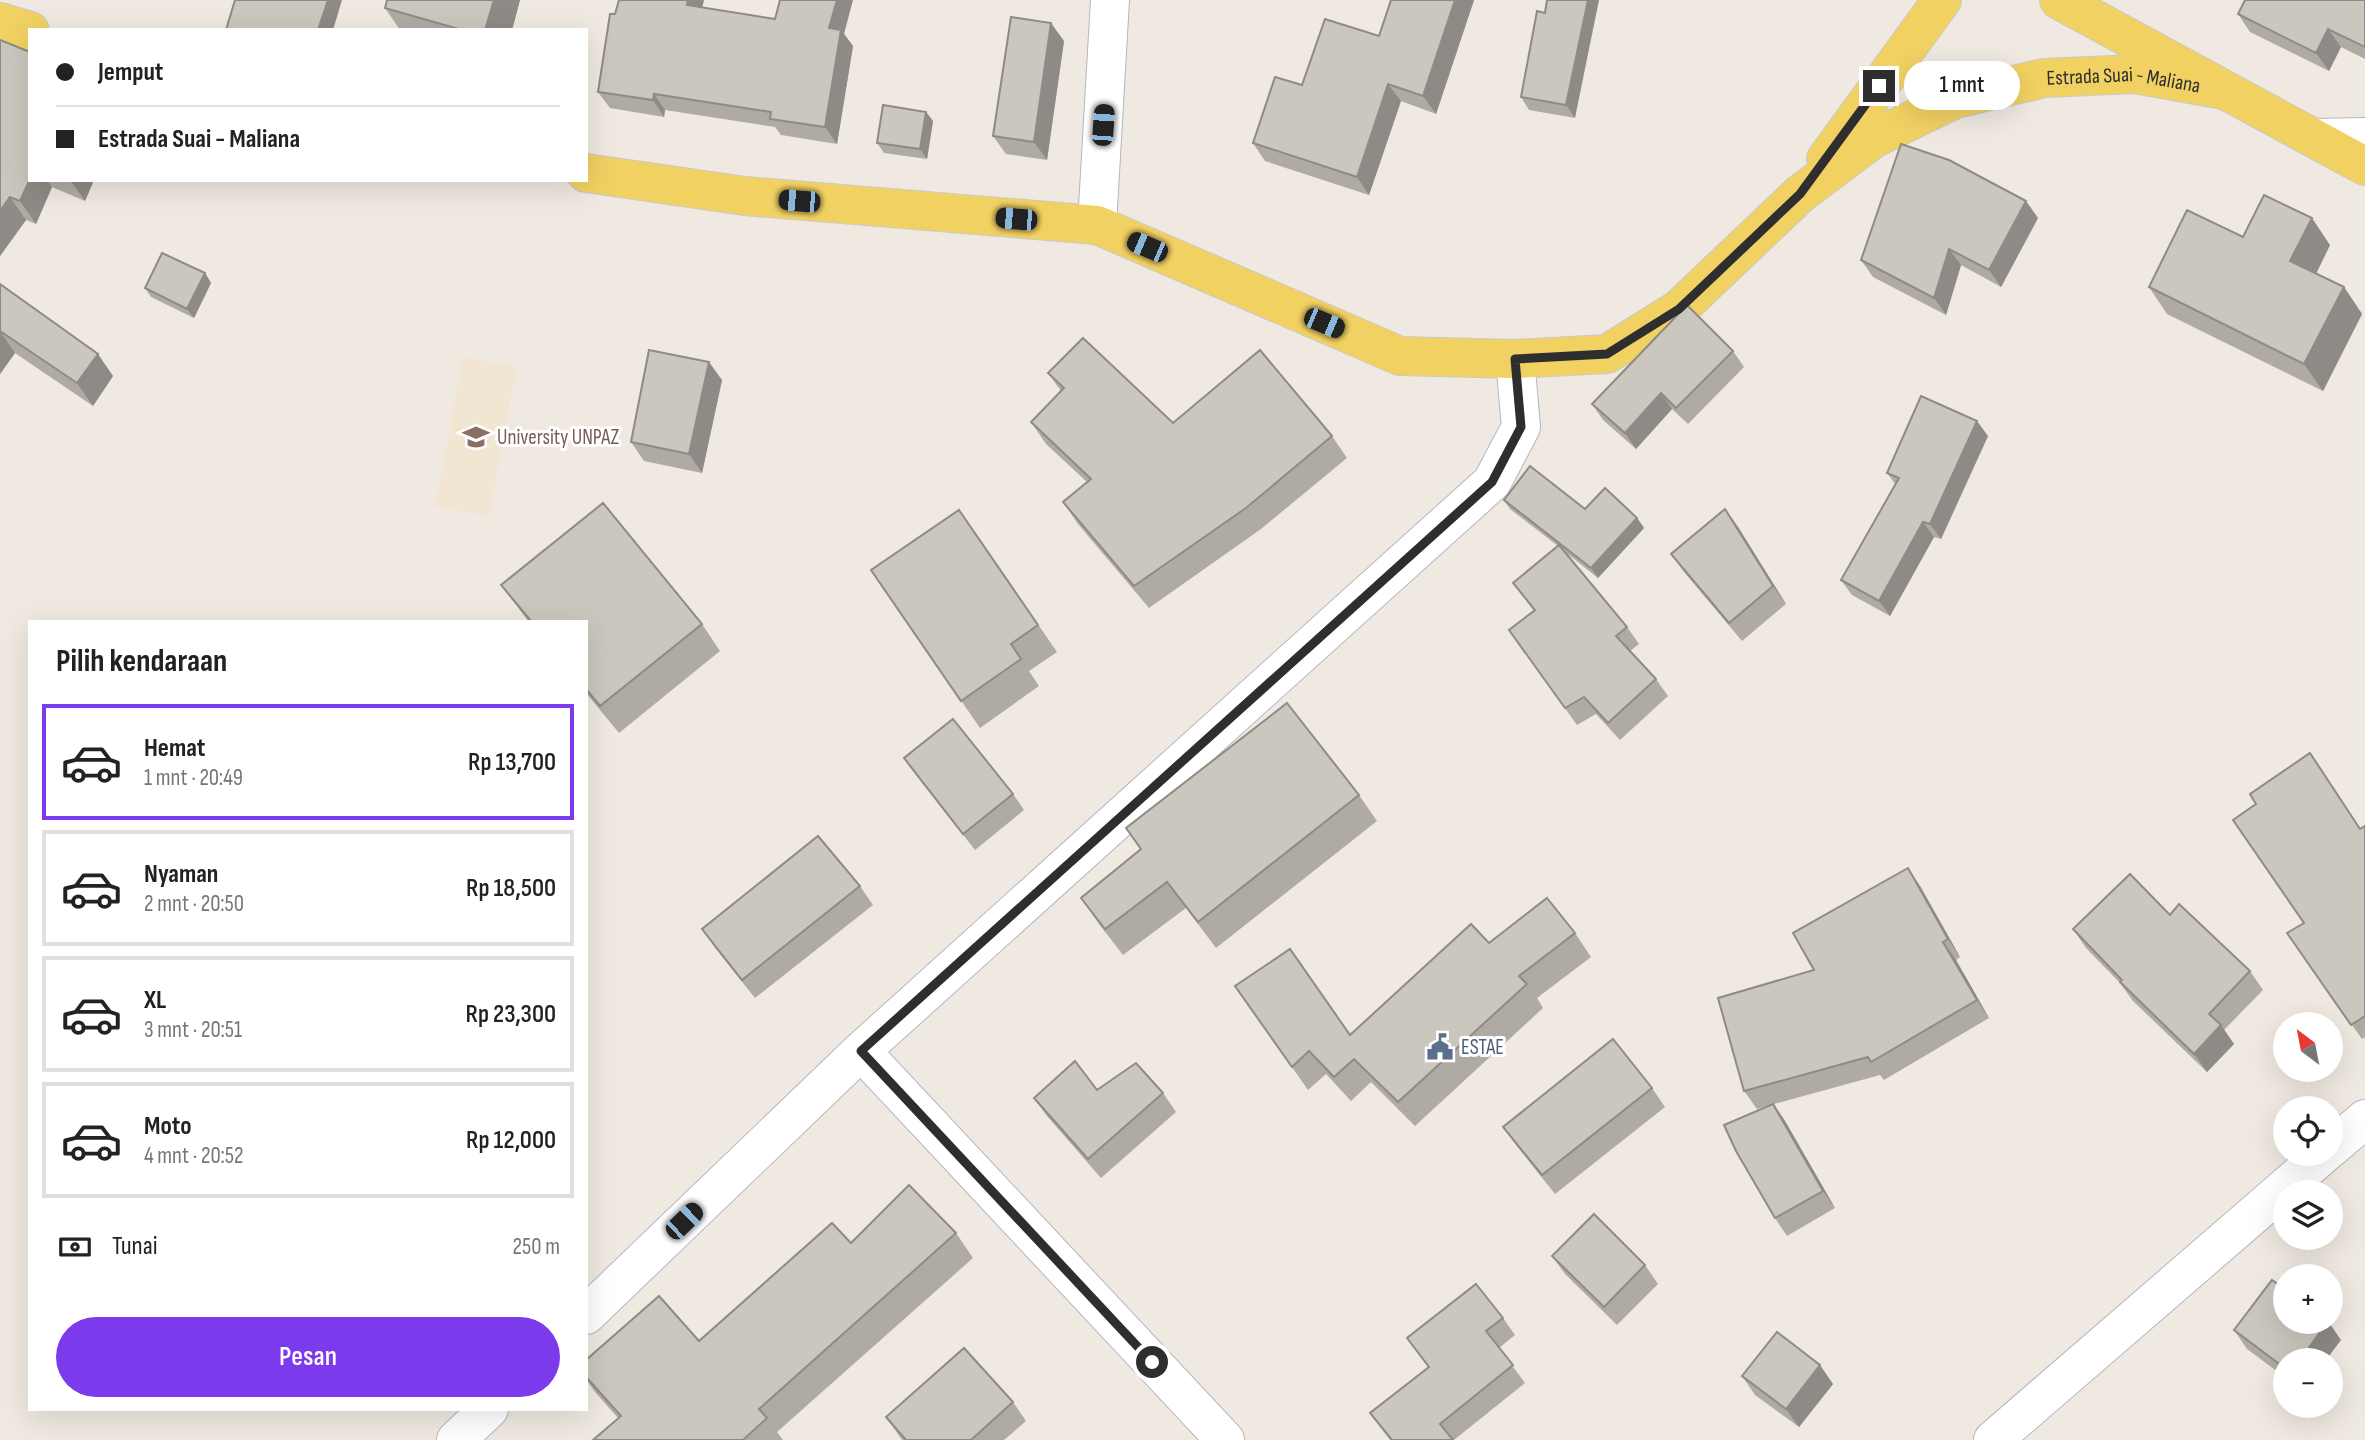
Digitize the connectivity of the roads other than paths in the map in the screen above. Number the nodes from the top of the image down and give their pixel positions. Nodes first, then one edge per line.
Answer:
1 (1110, 0) edge
2 (1942, 0) edge
3 (2059, 0) edge
4 (0, 22) edge
5 (28, 30) edge
6 (2224, 90) junction
7 (2365, 137) edge
8 (2314, 138) junction
9 (2365, 166) edge
10 (588, 173) edge
11 (1800, 194) junction
12 (1097, 225) junction
13 (1515, 359) junction
14 (861, 1051) junction
15 (2365, 1119) edge
16 (2343, 1138) edge
17 (2310, 1166) edge
18 (588, 1313) edge
19 (487, 1411) edge
20 (456, 1440) edge
21 (1225, 1440) edge
22 (1993, 1440) edge

1 - 12 street
2 - 11 main road, Estrada Suai - Maliana
3 - 6 main road, Estrada Suai - Maliana
4 - 5 main road
6 - 8 main road, Estrada Suai - Maliana
6 - 11 main road, Estrada Suai - Maliana
7 - 8 street
8 - 9 main road, Estrada Suai - Maliana
10 - 12 main road, Estrada Suai - Maliana
11 - 13 main road, Estrada Suai - Maliana
12 - 13 main road, Estrada Suai - Maliana
13 - 14 street
14 - 18 street
14 - 21 street
15 - 16 street
17 - 22 street
19 - 20 street

